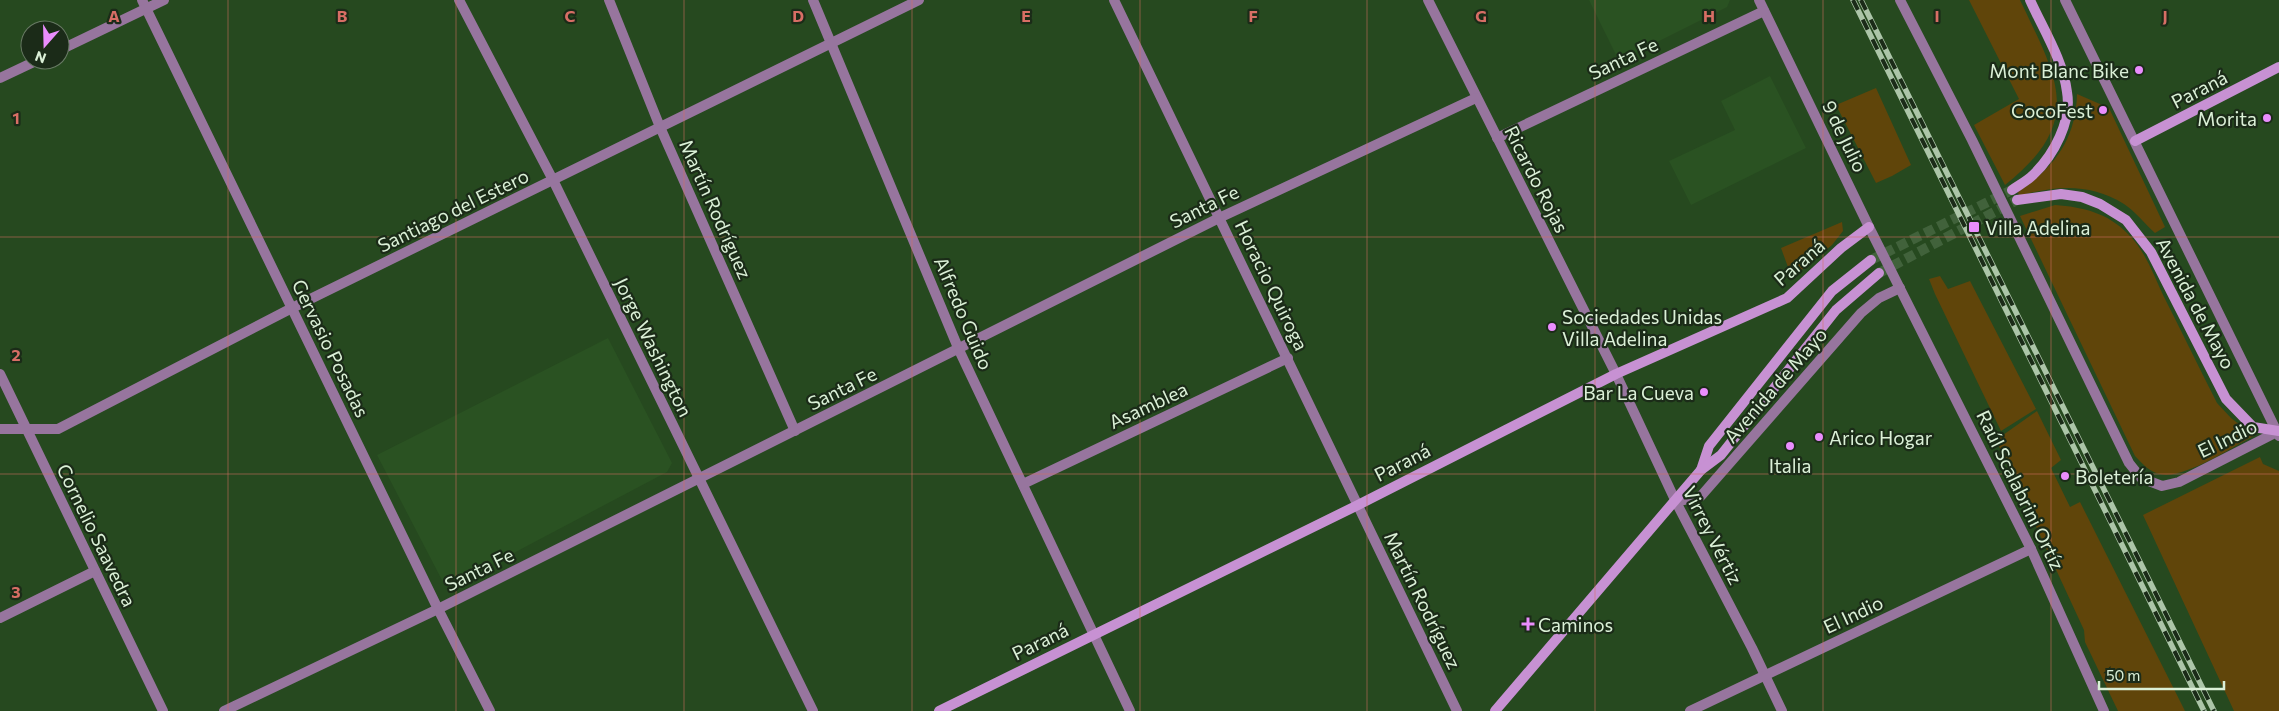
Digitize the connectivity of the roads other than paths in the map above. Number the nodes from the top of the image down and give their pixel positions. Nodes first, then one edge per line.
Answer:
1 (164, 0) edge
2 (459, 0) edge
3 (609, 0) edge
4 (813, 0) edge
5 (919, 0) edge
6 (1114, 0) edge
7 (1428, 0) edge
8 (1759, 0) edge
9 (1900, 0) edge
10 (2030, 0) edge
11 (2065, 0) edge
12 (144, 4) edge
13 (1764, 11) junction
14 (831, 44) junction
15 (70, 45) edge
16 (2279, 67) edge
17 (20, 69) edge
18 (0, 78) edge
19 (1476, 98) junction
20 (660, 127) junction
21 (1497, 138) junction
22 (2135, 142) junction
23 (553, 180) junction
24 (2012, 190) tunnel mouth
25 (2017, 200) tunnel mouth
26 (1219, 218) junction
27 (1869, 227) junction
28 (1871, 260) tunnel mouth
29 (1879, 273) tunnel mouth
30 (1900, 288) junction
31 (292, 308) junction
32 (959, 350) junction
33 (1288, 358) junction
34 (0, 374) edge
35 (1616, 374) junction
36 (0, 429) edge
37 (26, 429) junction
38 (795, 431) junction
39 (2278, 433) edge
40 (1701, 470) junction
41 (700, 479) junction
42 (1022, 484) junction
43 (1676, 502) junction
44 (1358, 505) junction
45 (2031, 549) junction
46 (96, 571) junction
47 (438, 609) junction
48 (0, 618) edge
49 (1093, 636) junction
50 (1765, 674) junction
51 (163, 711) edge
52 (224, 711) edge
53 (490, 711) edge
54 (813, 711) edge
55 (939, 711) edge
56 (1130, 711) edge
57 (1457, 711) edge
58 (1495, 711) edge
59 (1690, 711) edge
60 (1782, 711) edge
61 (2104, 711) edge

1 - 12 street
2 - 23 street, Jorge Washington
3 - 20 street, Martín Rodríguez
4 - 14 street, Alfredo Guido
5 - 14 street, Santiago del Estero
6 - 26 street, Horacio Quiroga
7 - 19 street, Ricardo Rojas
8 - 13 street, 9 de Julio
9 - 39 street, El Indio
10 - 24 main road
11 - 22 street
12 - 15 street
12 - 31 street, Gervasio Posadas
13 - 21 street, Santa Fe
13 - 27 street, 9 de Julio
14 - 20 street, Santiago del Estero
14 - 32 street, Alfredo Guido
16 - 22 main road, Paraná
17 - 18 street
19 - 21 street, Ricardo Rojas
19 - 26 street, Santa Fe
20 - 23 street, Santiago del Estero
20 - 38 street, Martín Rodríguez
21 - 35 street, Ricardo Rojas
22 - 39 street
23 - 31 street, Santiago del Estero
23 - 41 street, Jorge Washington
25 - 39 main road, Avenida de Mayo
26 - 32 street, Santa Fe
26 - 33 street, Horacio Quiroga
27 - 30 street, 9 de Julio
27 - 35 main road, Paraná
28 - 40 main road, Avenida de Mayo
29 - 40 main road, Avenida de Mayo
30 - 43 street, Avenida de Mayo
30 - 45 street, Raúl Scalabrini Ortíz
31 - 37 street, Santiago del Estero
31 - 47 street, Gervasio Posadas
32 - 38 street, Santa Fe
32 - 42 street, Alfredo Guido
33 - 42 street, Asamblea
33 - 44 street, Horacio Quiroga
34 - 37 street, Cornelio Saavedra
35 - 43 street, Virrey Vértiz
35 - 44 main road, Paraná
36 - 37 street, Santiago del Estero
37 - 46 street, Cornelio Saavedra
38 - 41 street, Santa Fe
40 - 43 main road, Avenida de Mayo
41 - 47 street, Santa Fe
41 - 54 street, Jorge Washington
42 - 49 street, Alfredo Guido
43 - 50 street, Virrey Vértiz
43 - 58 main road, Avenida de Mayo
44 - 49 main road, Paraná
44 - 57 street, Martín Rodríguez
45 - 50 street, El Indio
45 - 61 street, Raúl Scalabrini Ortíz
46 - 48 street
46 - 51 street, Cornelio Saavedra
47 - 52 street, Santa Fe
47 - 53 street, Gervasio Posadas
49 - 55 main road, Paraná
49 - 56 street, Alfredo Guido
50 - 59 street, El Indio
50 - 60 street, Virrey Vértiz

